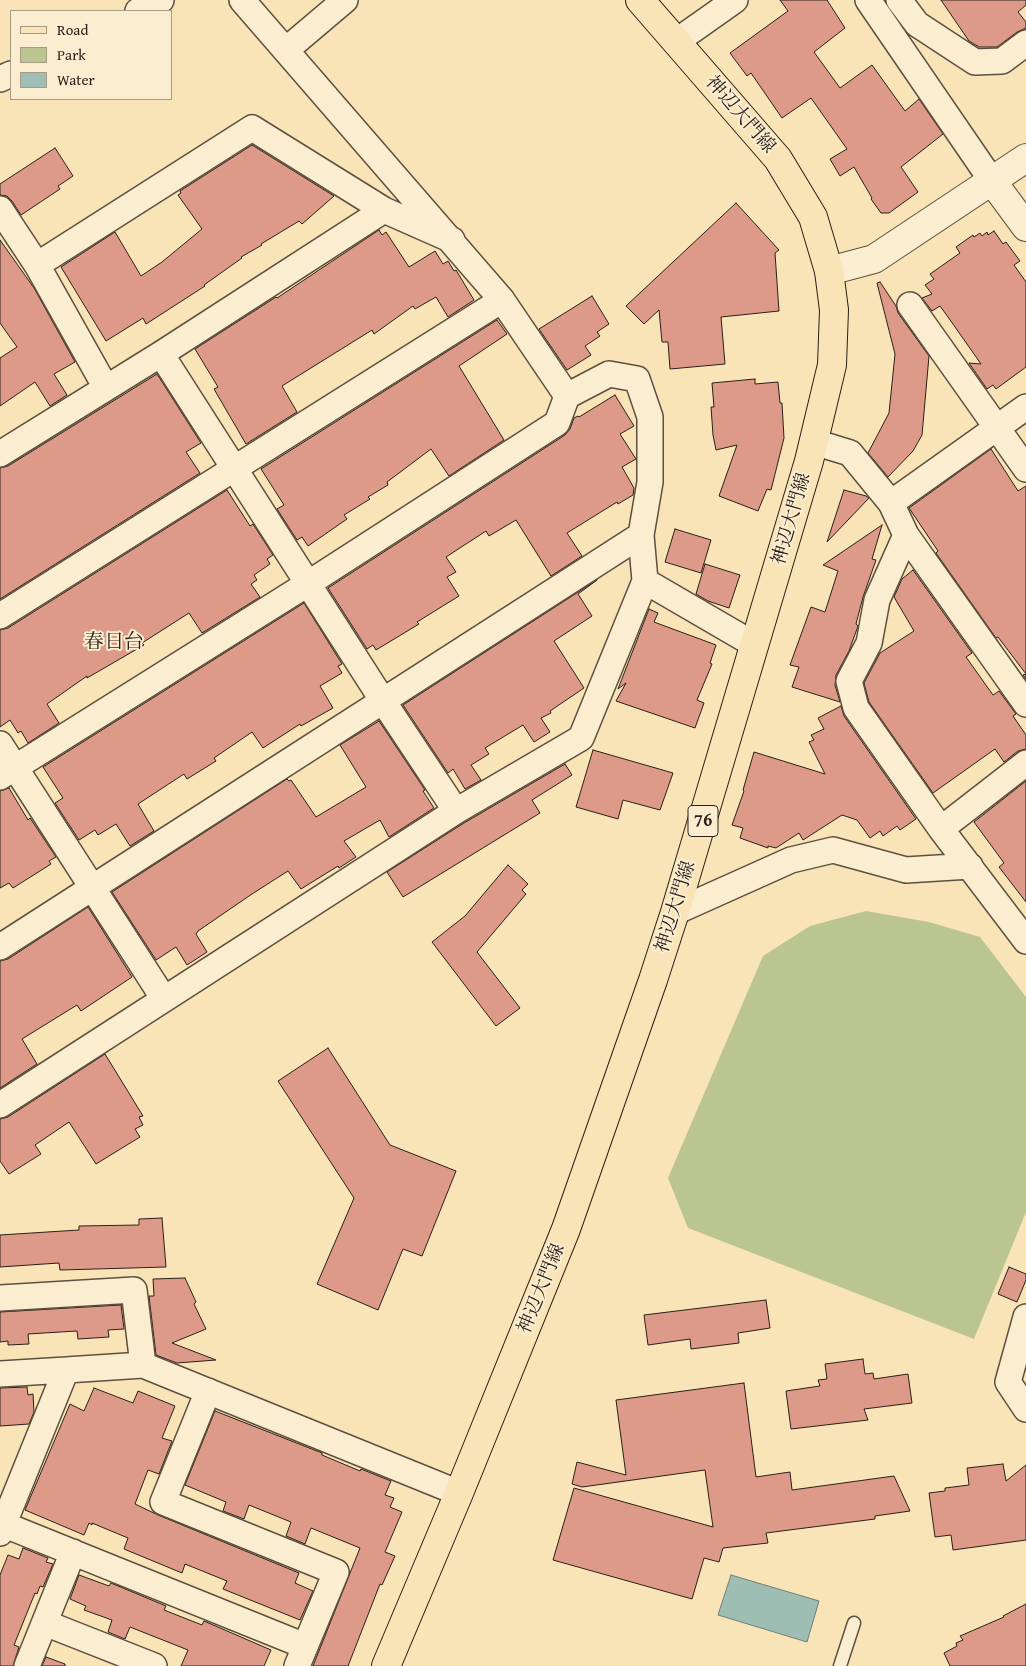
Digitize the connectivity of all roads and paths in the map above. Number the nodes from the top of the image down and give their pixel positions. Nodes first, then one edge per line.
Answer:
1 (161, 0) edge
2 (242, 0) edge
3 (345, 0) edge
4 (640, 0) edge
5 (735, 0) edge
6 (868, 0) edge
7 (899, 0) edge
8 (140, 10) edge
9 (677, 41) junction
10 (1026, 43) edge
11 (286, 50) junction
12 (1026, 158) edge
13 (992, 181) junction
14 (0, 209) edge
15 (384, 210) junction
16 (1026, 227) edge
17 (452, 240) junction
18 (37, 265) junction
19 (829, 271) junction
20 (502, 300) junction
21 (910, 305) dead end
22 (161, 354) junction
23 (106, 388) junction
24 (566, 396) junction
25 (1026, 407) edge
26 (997, 428) junction
27 (814, 442) junction
28 (0, 454) edge
29 (234, 469) junction
30 (1026, 469) edge
31 (891, 503) junction
32 (641, 535) junction
33 (906, 535) junction
34 (645, 581) junction
35 (309, 583) junction
36 (0, 616) edge
37 (755, 645) junction
38 (383, 701) junction
39 (1026, 704) edge
40 (0, 744) edge
41 (1026, 763) edge
42 (7, 772) edge
43 (456, 811) junction
44 (941, 829) junction
45 (970, 866) junction
46 (93, 888) junction
47 (675, 912) junction
48 (1026, 941) edge
49 (0, 947) edge
50 (164, 999) junction
51 (0, 1105) edge
52 (0, 1298) edge
53 (1026, 1317) edge
54 (143, 1365) junction
55 (66, 1370) junction
56 (0, 1374) edge
57 (208, 1391) junction
58 (1026, 1409) edge
59 (459, 1493) junction
60 (1, 1527) edge
61 (73, 1552) junction
62 (45, 1622) junction
63 (854, 1624) dead end
64 (301, 1656) edge
65 (27, 1666) edge
66 (154, 1666) edge
67 (386, 1666) edge
68 (840, 1666) edge

1 - 8 street
2 - 11 street
3 - 11 street
4 - 9 main road, 神辺大門線 / 76
5 - 9 street
6 - 13 street
7 - 10 street
9 - 19 main road, 神辺大門線 / 76
11 - 17 street
12 - 13 street
13 - 16 street
13 - 19 street
14 - 18 street
15 - 17 street
15 - 18 street
15 - 22 street
17 - 20 street
18 - 23 street
19 - 27 main road, 神辺大門線 / 76
20 - 24 street
20 - 29 street
21 - 26 street
22 - 23 street
22 - 29 street
23 - 28 street
24 - 32 street
24 - 35 street
25 - 26 street
26 - 30 street
26 - 31 street
27 - 31 street
27 - 37 main road, 神辺大門線 / 76
29 - 35 street
29 - 36 street
31 - 33 street
32 - 34 street
32 - 38 street
33 - 39 street
33 - 44 street
34 - 37 street
34 - 43 street
35 - 38 street
35 - 42 street
37 - 47 main road, 神辺大門線 / 76
38 - 43 street
38 - 46 street
40 - 42 street
41 - 44 street
42 - 46 street
43 - 50 street
44 - 45 street
45 - 47 street
45 - 48 street
46 - 49 street
46 - 50 street
47 - 59 main road, 神辺大門線 / 76
50 - 51 street
52 - 54 street
53 - 58 street
54 - 55 street
54 - 57 street
55 - 56 street
55 - 60 street
57 - 59 street
57 - 64 street
59 - 67 main road, 神辺大門線 / 76
60 - 61 street
61 - 62 street
61 - 64 street
62 - 65 street
62 - 66 street
63 - 68 lane

